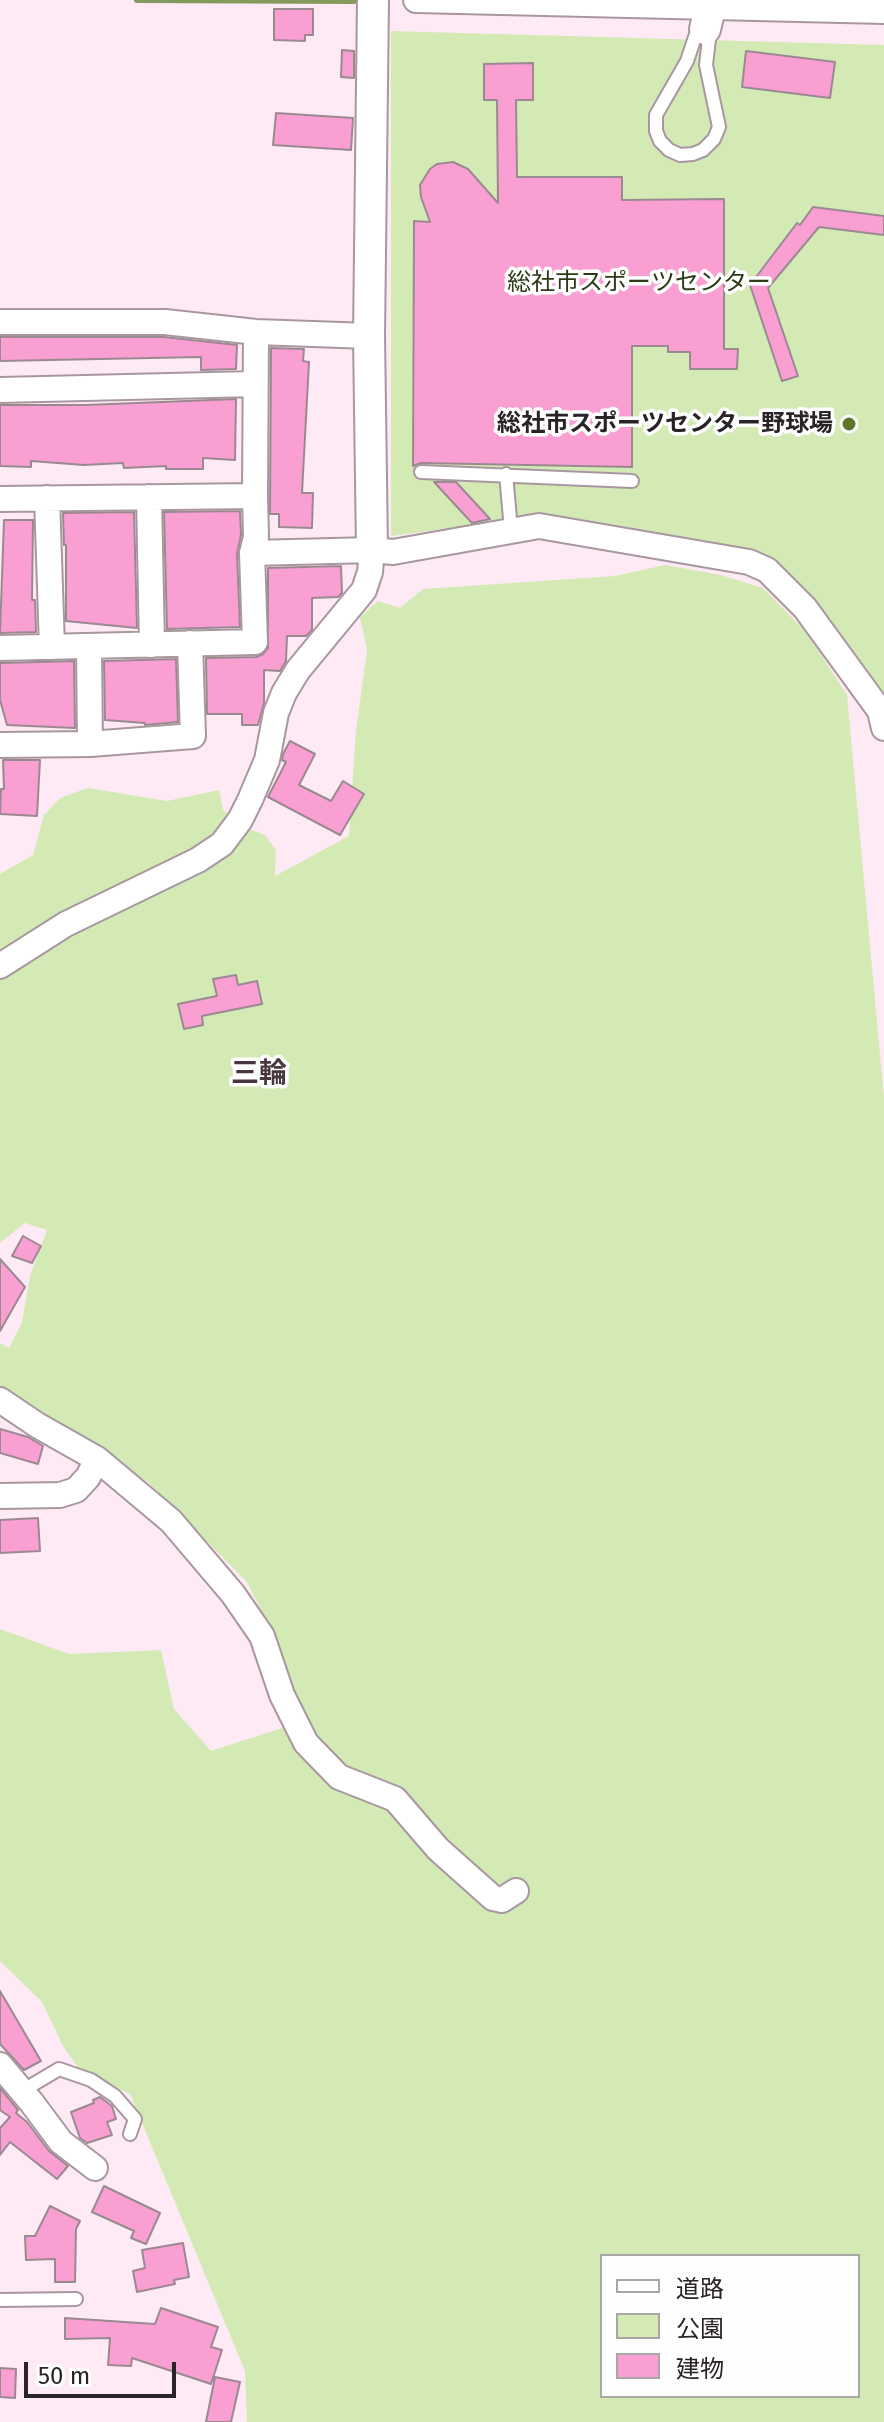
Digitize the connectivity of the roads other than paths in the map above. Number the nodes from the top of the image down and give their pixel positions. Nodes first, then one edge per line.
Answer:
1 (373, 0) edge
2 (416, 0) edge
3 (884, 11) edge
4 (709, 12) edge
5 (0, 322) edge
6 (256, 332) junction
7 (369, 336) junction
8 (254, 384) junction
9 (0, 390) edge
10 (421, 472) dead end
11 (506, 474) junction
12 (632, 481) dead end
13 (255, 496) junction
14 (149, 497) junction
15 (47, 498) junction
16 (0, 499) edge
17 (511, 530) junction
18 (372, 550) junction
19 (252, 553) junction
20 (190, 643) junction
21 (152, 645) junction
22 (89, 646) junction
23 (52, 647) junction
24 (0, 648) edge
25 (884, 728) edge
26 (90, 744) junction
27 (0, 745) edge
28 (0, 966) edge
29 (0, 1400) edge
30 (97, 1459) junction
31 (129, 1485) junction
32 (76, 1490) junction
33 (0, 1496) edge
34 (516, 1891) dead end
35 (0, 2065) edge
36 (22, 2091) junction
37 (130, 2134) dead end
38 (95, 2168) dead end
39 (76, 2299) dead end
40 (0, 2300) edge

1 - 7 street
2 - 4 street
3 - 4 street
4 - 4 lane
5 - 6 street
6 - 7 street
6 - 8 street
7 - 18 street
8 - 9 street
8 - 13 street
10 - 11 lane
11 - 12 lane
11 - 17 lane
13 - 14 street
13 - 19 street
14 - 15 street
14 - 21 street
15 - 16 street
15 - 23 street
17 - 18 street
17 - 25 street
18 - 19 street
18 - 28 street
19 - 20 street
20 - 21 street
20 - 26 street
21 - 22 street
22 - 23 street
22 - 26 street
23 - 24 street
26 - 27 street
29 - 30 street
30 - 31 street
30 - 32 street
31 - 32 street
31 - 34 street
32 - 33 street
35 - 36 street
36 - 37 lane
36 - 38 street
39 - 40 lane

